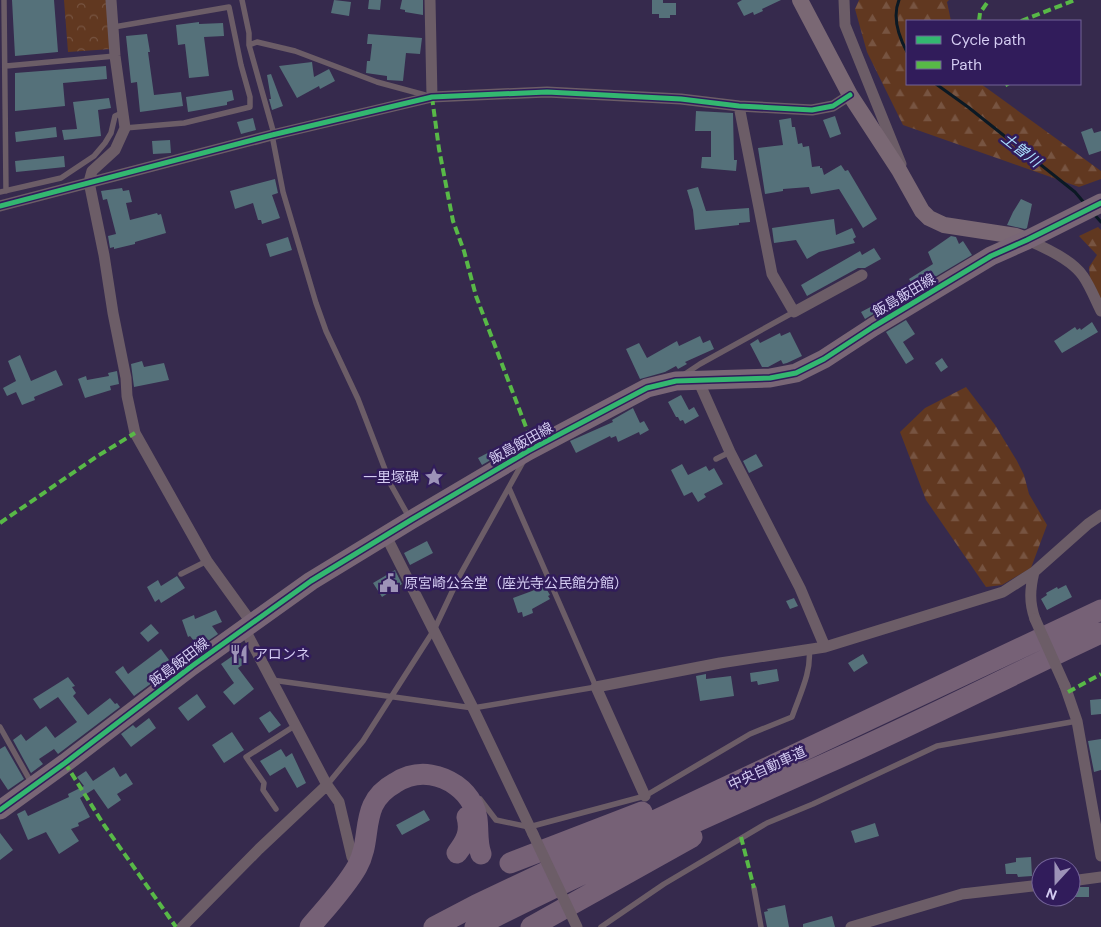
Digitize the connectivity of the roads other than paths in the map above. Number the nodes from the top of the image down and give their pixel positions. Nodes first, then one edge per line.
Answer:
1 (4, 0) edge
2 (111, 0) edge
3 (242, 0) edge
4 (430, 0) edge
5 (800, 0) edge
6 (844, 0) edge
7 (114, 27) junction
8 (250, 45) junction
9 (115, 56) junction
10 (6, 66) junction
11 (850, 95) junction
12 (432, 97) junction
13 (739, 106) junction
14 (122, 113) junction
15 (124, 128) junction
16 (273, 134) junction
17 (89, 182) junction
18 (63, 183) junction
19 (3, 191) edge
20 (1101, 203) edge
21 (918, 205) junction
22 (0, 206) edge
23 (1027, 240) junction
24 (862, 275) dead end
25 (1101, 310) edge
26 (794, 312) junction
27 (698, 380) junction
28 (676, 381) junction
29 (528, 451) junction
30 (730, 452) junction
31 (716, 459) dead end
32 (509, 488) junction
33 (1101, 515) edge
34 (411, 520) junction
35 (386, 536) junction
36 (207, 561) junction
37 (1034, 572) junction
38 (181, 574) dead end
39 (1101, 610) edge
40 (247, 625) junction
41 (434, 630) junction
42 (1101, 632) edge
43 (825, 647) junction
44 (809, 649) junction
45 (272, 680) junction
46 (596, 687) junction
47 (391, 696) junction
48 (473, 708) junction
49 (1078, 720) junction
50 (296, 725) junction
51 (0, 727) edge
52 (798, 753) junction
53 (826, 764) junction
54 (327, 784) junction
55 (33, 786) junction
56 (476, 794) dead end
57 (645, 796) junction
58 (276, 809) dead end
59 (0, 810) edge
60 (531, 830) junction
61 (356, 838) dead end
62 (457, 853) dead end
63 (481, 854) dead end
64 (1101, 856) edge
65 (350, 860) joint
66 (510, 864) dead end
67 (1101, 878) edge
68 (1081, 880) edge
69 (1031, 886) edge
70 (754, 888) dead end
71 (182, 927) edge
72 (310, 927) edge
73 (323, 927) edge
74 (434, 927) edge
75 (476, 927) edge
76 (531, 927) edge
77 (577, 927) edge
78 (601, 927) edge
79 (761, 927) edge
80 (851, 927) edge

1 - 10 lane
2 - 7 street
3 - 8 lane
4 - 12 street
5 - 11 street
6 - 21 street
7 - 9 street
7 - 15 lane
8 - 12 lane
8 - 16 lane
9 - 10 lane
9 - 14 street
10 - 19 lane
11 - 13 street
11 - 21 street
12 - 13 street
12 - 16 street
13 - 26 street
14 - 15 street
14 - 18 lane
15 - 17 street
16 - 17 street
16 - 34 lane
17 - 18 street
17 - 36 street
18 - 19 lane
18 - 22 street
20 - 23 main road, 飯島飯田線
21 - 23 street
23 - 25 street
23 - 27 main road, 飯島飯田線
24 - 26 street
26 - 28 lane
27 - 28 main road, 飯島飯田線
27 - 30 street
28 - 29 main road, 飯島飯田線
29 - 32 lane
29 - 34 main road, 飯島飯田線
30 - 31 lane
30 - 43 street
32 - 41 lane
32 - 46 lane
33 - 37 street
34 - 35 main road, 飯島飯田線
35 - 40 main road, 飯島飯田線
35 - 41 street
36 - 38 lane
36 - 40 street
37 - 43 street
37 - 49 street, bridge
39 - 52 highway, 中央自動車道
40 - 45 street
40 - 55 main road, 飯島飯田線
41 - 47 lane
41 - 48 street
42 - 53 highway, 中央自動車道
43 - 44 street
44 - 46 street
44 - 57 lane
45 - 47 lane
45 - 50 street
46 - 48 lane
46 - 57 street
47 - 48 lane
47 - 54 lane
48 - 60 street
49 - 64 street
49 - 78 lane
50 - 54 street
50 - 58 lane
51 - 55 lane
52 - 66 highway
52 - 74 highway, 中央自動車道
53 - 75 highway, 中央自動車道
53 - 76 highway
54 - 65 street
54 - 71 street
55 - 59 main road, 飯島飯田線
56 - 60 lane
57 - 60 lane
60 - 77 street, bridge
61 - 65 lane
62 - 73 highway
63 - 72 highway
67 - 68 street
69 - 80 street
70 - 79 lane

